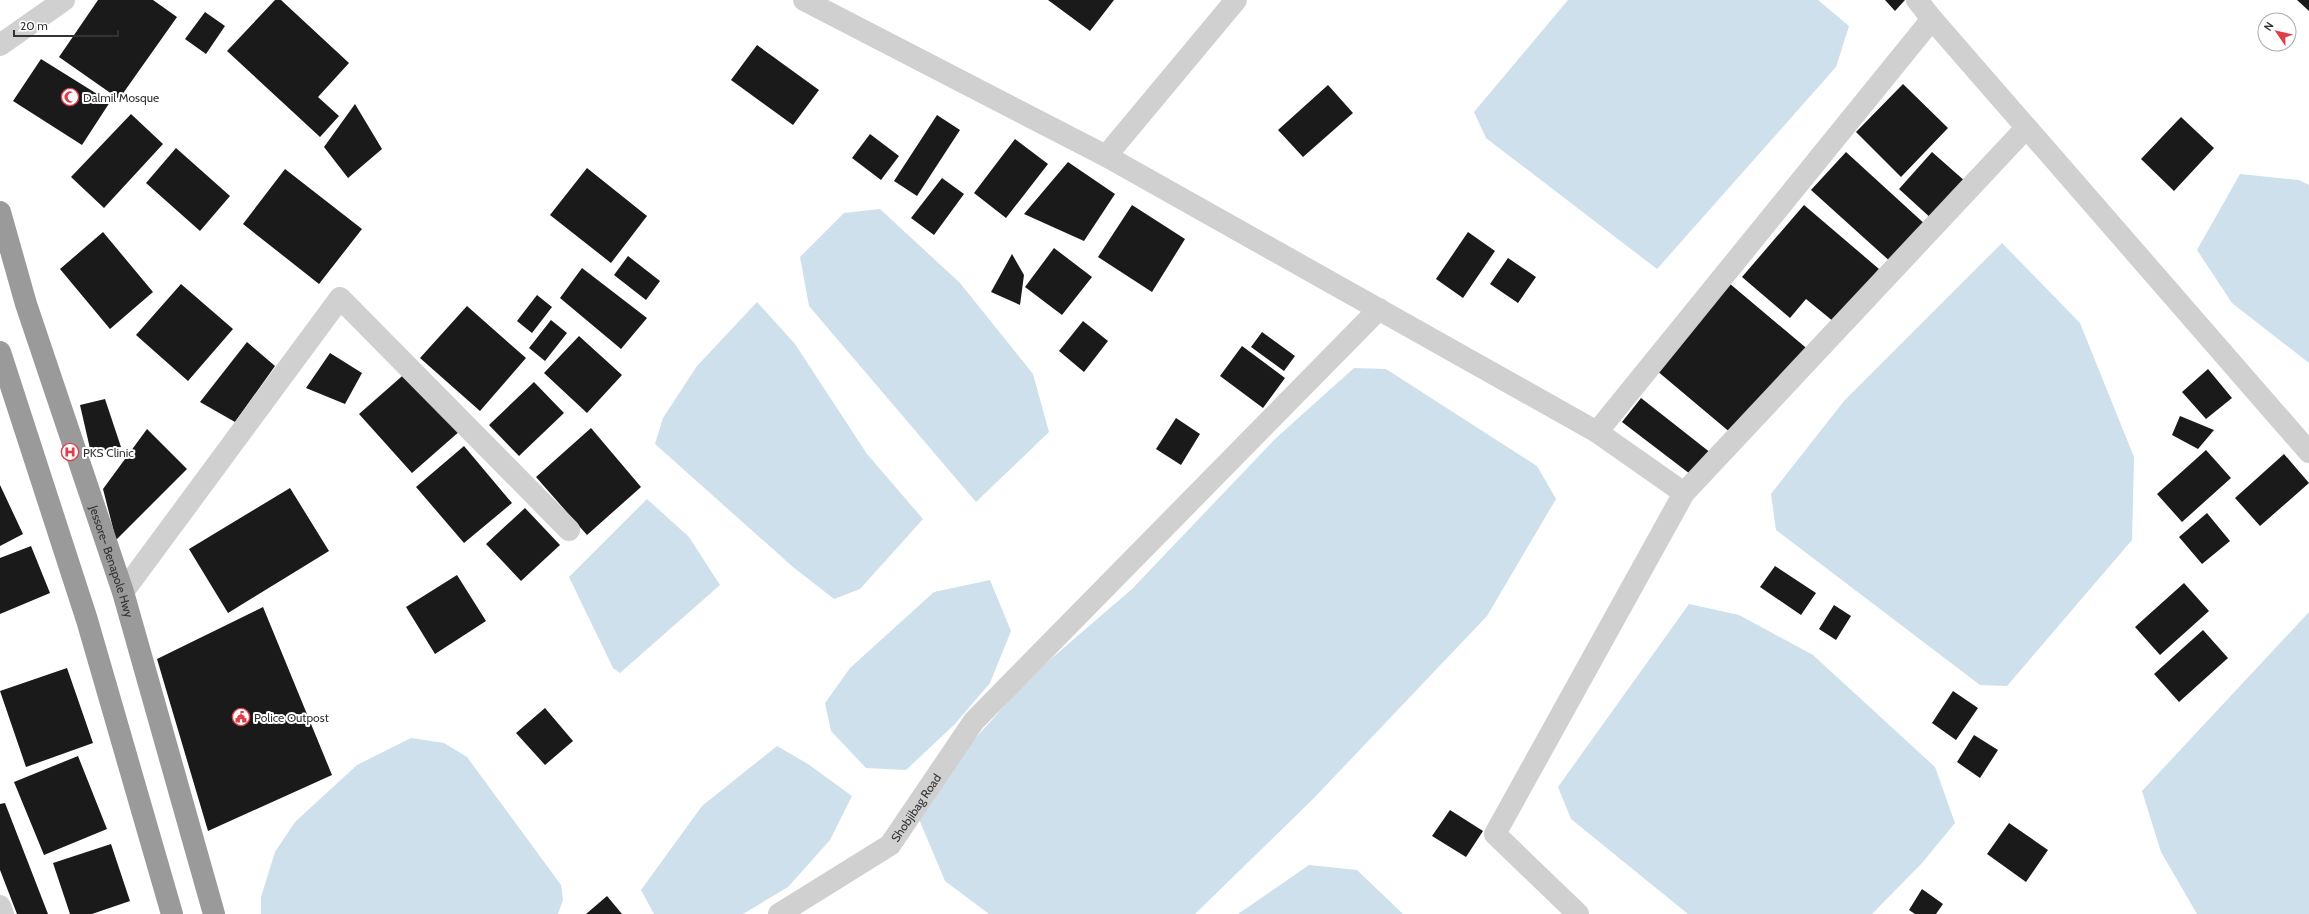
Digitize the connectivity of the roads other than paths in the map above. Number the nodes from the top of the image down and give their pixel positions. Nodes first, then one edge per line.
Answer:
1 (64, 0) edge
2 (804, 0) edge
3 (1236, 0) edge
4 (1917, 0) edge
5 (1932, 19) junction
6 (0, 45) edge
7 (2026, 128) junction
8 (1106, 156) junction
9 (0, 212) edge
10 (1379, 309) junction
11 (0, 352) edge
12 (1597, 432) junction
13 (2309, 452) edge
14 (1684, 493) junction
15 (569, 530) dead end
16 (123, 592) junction
17 (0, 906) edge
18 (3, 914) edge
19 (172, 914) edge
20 (214, 914) edge
21 (779, 914) edge
22 (1578, 914) edge

1 - 6 street
2 - 8 street
3 - 8 street
4 - 5 street
5 - 7 street
5 - 12 street
7 - 13 street
7 - 14 street
8 - 10 street
9 - 16 highway, Jessore- Benapole Hwy
10 - 12 street
10 - 21 street, Shobjibag Road
11 - 19 highway
12 - 14 street
14 - 22 street
15 - 16 street
16 - 20 highway, Jessore- Benapole Hwy
17 - 18 street

